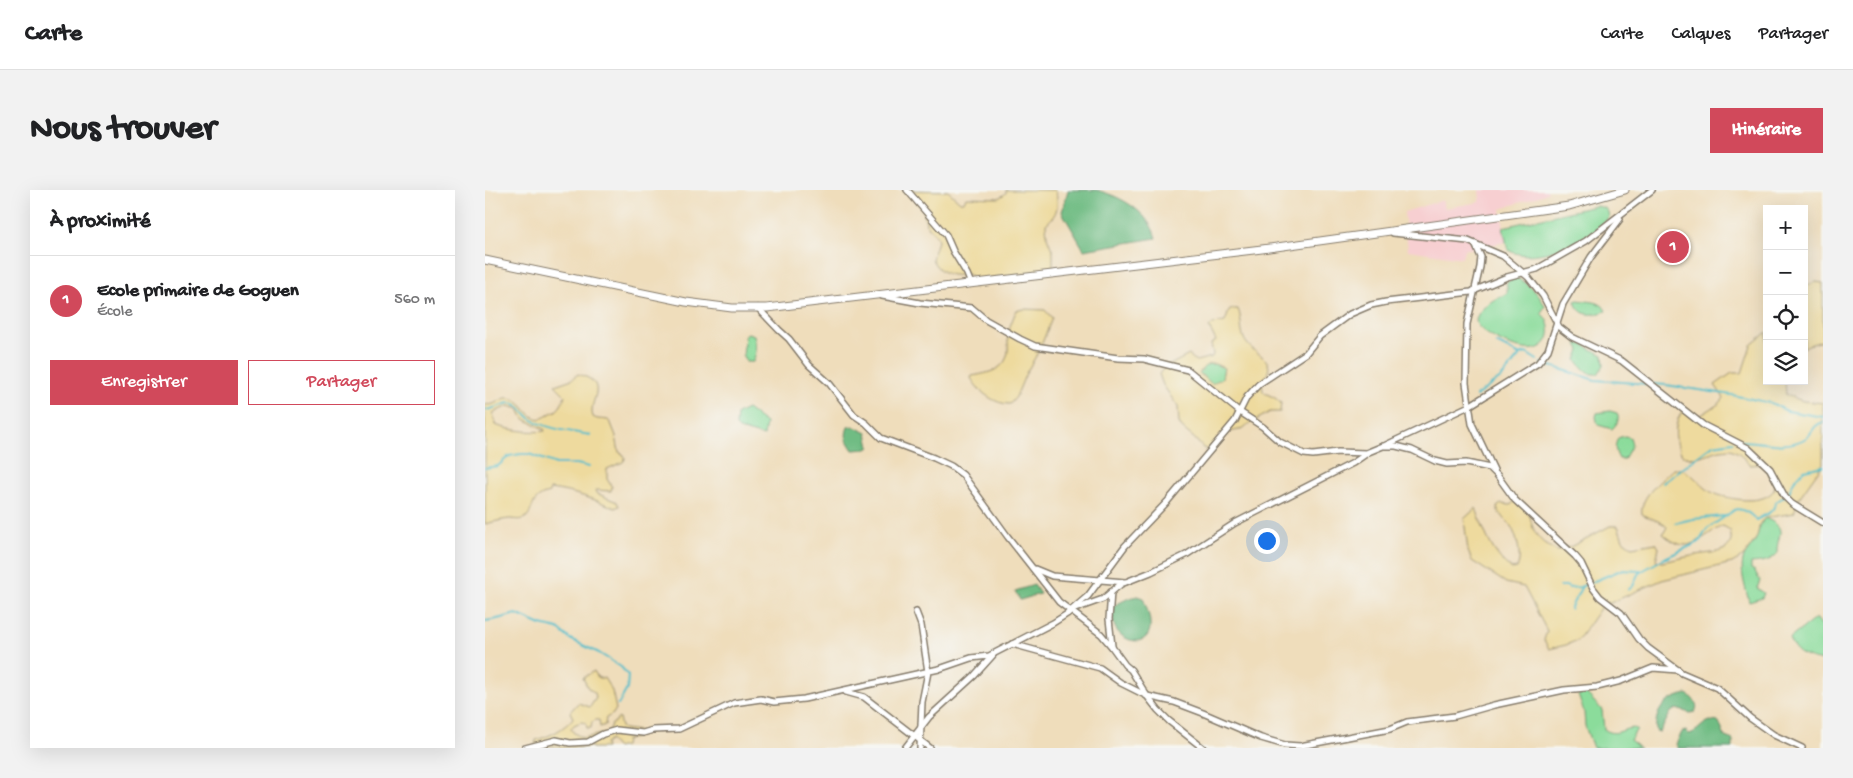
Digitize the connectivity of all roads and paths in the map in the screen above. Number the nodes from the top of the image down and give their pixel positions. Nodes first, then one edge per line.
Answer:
1 (907, 190) edge
2 (1625, 190) edge
3 (1652, 190) edge
4 (1629, 208) junction
5 (1384, 232) junction
6 (1475, 244) junction
7 (485, 260) edge
8 (1524, 274) junction
9 (971, 284) junction
10 (1475, 290) junction
11 (878, 295) junction
12 (758, 308) junction
13 (1557, 323) junction
14 (1469, 406) junction
15 (1240, 412) junction
16 (1383, 446) junction
17 (1366, 453) junction
18 (1497, 475) junction
19 (1823, 523) edge
20 (1033, 568) junction
21 (1098, 580) junction
22 (1125, 582) junction
23 (1111, 592) junction
24 (1070, 611) junction
25 (915, 612) dead end
26 (1012, 644) junction
27 (1112, 646) junction
28 (995, 653) junction
29 (1679, 670) junction
30 (927, 672) junction
31 (843, 691) junction
32 (1147, 696) junction
33 (921, 727) junction
34 (915, 735) junction
35 (920, 740) junction
36 (525, 748) edge
37 (905, 748) edge
38 (920, 748) edge
39 (930, 748) edge
40 (1203, 748) edge
41 (1801, 748) edge

1 - 9 street
2 - 5 street
3 - 4 street
4 - 8 street
4 - 13 street
5 - 6 street
5 - 9 street
6 - 8 street
6 - 10 street
7 - 12 street
8 - 10 street
8 - 13 street
9 - 11 street
10 - 14 street
10 - 15 street
11 - 12 street
11 - 15 street
12 - 20 street
13 - 14 street
13 - 19 street
14 - 16 street
14 - 18 street
15 - 17 street
15 - 21 street
16 - 17 street
16 - 18 street
17 - 22 street
18 - 29 street
20 - 21 street
20 - 24 street
21 - 22 street
21 - 24 street
22 - 23 street
23 - 24 street
23 - 27 street
24 - 26 street
24 - 27 street
25 - 30 street
26 - 28 street
26 - 32 street
27 - 32 street
28 - 30 street
28 - 33 street
29 - 32 street
29 - 41 street
30 - 31 street
30 - 33 street
31 - 34 street
31 - 36 street
32 - 40 street
33 - 34 street
33 - 35 street
34 - 35 street
34 - 37 street
35 - 38 street
35 - 39 street

